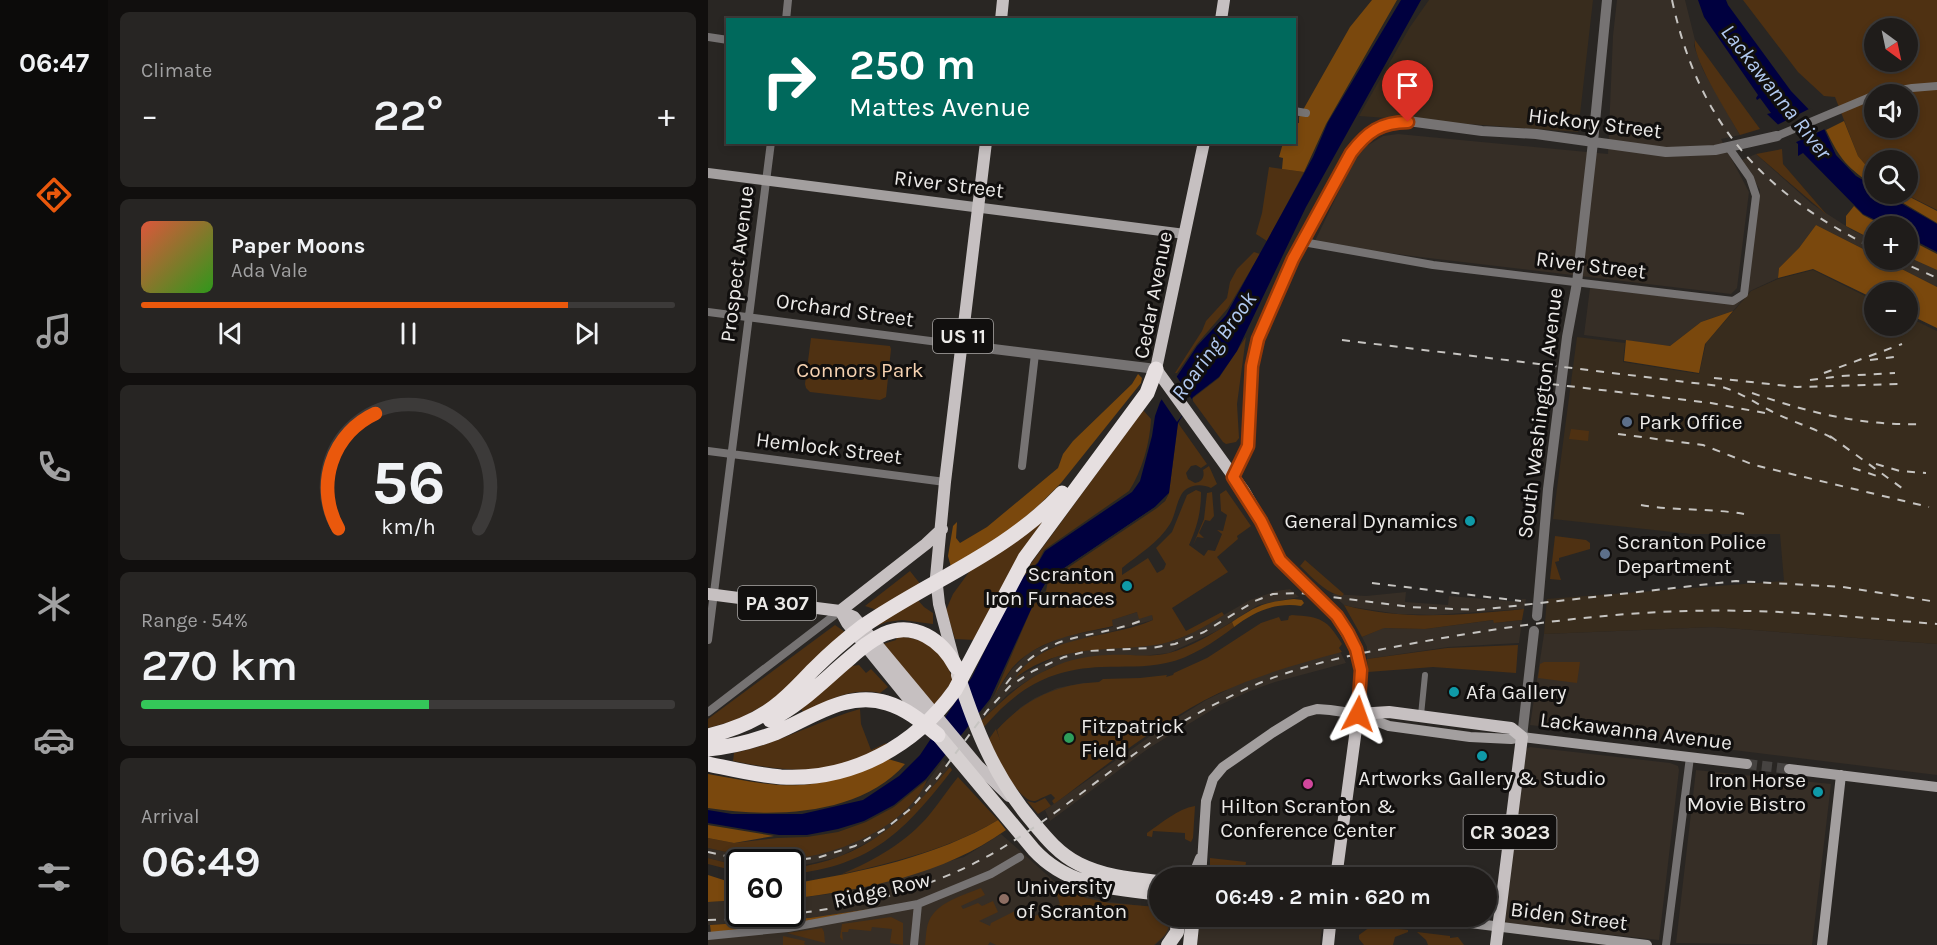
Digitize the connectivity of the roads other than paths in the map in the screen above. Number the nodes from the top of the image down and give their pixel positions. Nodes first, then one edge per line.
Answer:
1 (788, 0) edge
2 (1003, 0) edge
3 (1224, 0) edge
4 (1606, 0) edge
5 (786, 18) edge
6 (1001, 18) edge
7 (1221, 18) edge
8 (708, 37) edge
9 (726, 40) edge
10 (1937, 86) edge
11 (1918, 88) edge
12 (1864, 100) edge
13 (1296, 111) edge
14 (1306, 112) dead end
15 (1777, 136) joint
16 (1593, 142) junction
17 (771, 144) edge
18 (986, 144) edge
19 (1204, 144) edge
20 (1729, 148) junction
21 (708, 173) edge
22 (766, 180) junction
23 (978, 208) junction
24 (1185, 234) junction
25 (1303, 242) junction
26 (1577, 283) junction
27 (708, 312) edge
28 (749, 317) junction
29 (962, 345) junction
30 (1035, 354) junction
31 (1156, 369) junction
32 (708, 451) edge
33 (731, 454) junction
34 (1022, 466) dead end
35 (1233, 477) junction
36 (945, 482) junction
37 (942, 529) junction
38 (711, 594) edge
39 (840, 610) junction
40 (1537, 616) dead end
41 (1534, 631) dead end
42 (708, 640) edge
43 (957, 670) junction
44 (1425, 675) dead end
45 (708, 712) edge
46 (1358, 714) junction
47 (1422, 715) dead end
48 (926, 717) junction
49 (938, 735) joint
50 (708, 737) edge
51 (1522, 737) junction
52 (708, 749) edge
53 (1690, 757) junction
54 (708, 764) edge
55 (1747, 764) tunnel mouth
56 (1789, 769) tunnel mouth
57 (975, 771) junction
58 (1841, 775) junction
59 (1937, 786) edge
60 (1017, 803) junction
61 (1201, 855) junction
62 (1020, 857) dead end
63 (1196, 867) edge
64 (1201, 867) edge
65 (1337, 867) edge
66 (1149, 881) edge
67 (1149, 894) edge
68 (918, 904) junction
69 (1178, 927) edge
70 (1184, 927) edge
71 (1330, 927) edge
72 (1498, 927) junction
73 (708, 936) edge
74 (1190, 941) edge
75 (914, 945) edge
76 (1168, 945) edge
77 (1328, 945) edge
78 (1496, 945) edge
79 (1647, 945) edge
80 (1666, 945) edge
81 (1822, 945) edge

1 - 5 street
2 - 6 main road
3 - 7 main road
4 - 16 street, South Washington Avenue
8 - 9 street
10 - 11 street, Hickory Street
12 - 15 street, Hickory Street
13 - 14 street
15 - 20 street, Hickory Street
16 - 20 street, Hickory Street
16 - 25 street, Hickory Street
16 - 26 street, South Washington Avenue
17 - 22 street, Prospect Avenue
18 - 23 main road, US 11
19 - 24 main road, Cedar Avenue
20 - 26 street, River Street
21 - 22 main road, River Street
22 - 23 main road, River Street
22 - 28 street, Prospect Avenue
23 - 24 main road, River Street
23 - 29 main road, US 11
24 - 31 main road, Cedar Avenue
25 - 26 street, River Street
25 - 35 street, Hickory Street
26 - 40 street, South Washington Avenue
27 - 28 street, Orchard Street
28 - 29 street, Orchard Street
28 - 33 street, Prospect Avenue
29 - 30 street, Orchard Street
29 - 36 main road, US 11
30 - 31 street, Orchard Street
30 - 34 street
31 - 35 main road, Cedar Avenue
31 - 50 highway
31 - 54 highway
32 - 33 street, Hemlock Street
33 - 36 street, Hemlock Street
33 - 38 street, Prospect Avenue
35 - 46 main road, Cedar Avenue
36 - 37 main road, US 11
37 - 39 main road
37 - 43 main road, US 11
38 - 39 main road, PA 307
38 - 42 street, Prospect Avenue
39 - 45 street
39 - 48 main road
41 - 51 street
43 - 50 highway
43 - 60 highway, US 11
44 - 47 street
46 - 51 main road, Lackawanna Avenue
46 - 61 main road, Lackawanna Avenue
46 - 65 main road, Cedar Avenue
48 - 49 highway
48 - 52 highway
48 - 57 main road
49 - 57 highway
51 - 53 main road, Lackawanna Avenue
51 - 72 main road, CR 3023
53 - 55 main road, Lackawanna Avenue
53 - 80 street
56 - 58 main road
57 - 60 main road
57 - 67 highway
58 - 59 main road
58 - 81 main road
60 - 66 highway, US 11
61 - 63 main road, Lackawanna Avenue
61 - 64 main road, Lackawanna Avenue
62 - 68 street, Ridge Row
68 - 73 street, Ridge Row
68 - 75 street
69 - 76 highway
70 - 74 highway
71 - 77 main road
72 - 78 main road, CR 3023
72 - 79 main road, Biden Street

